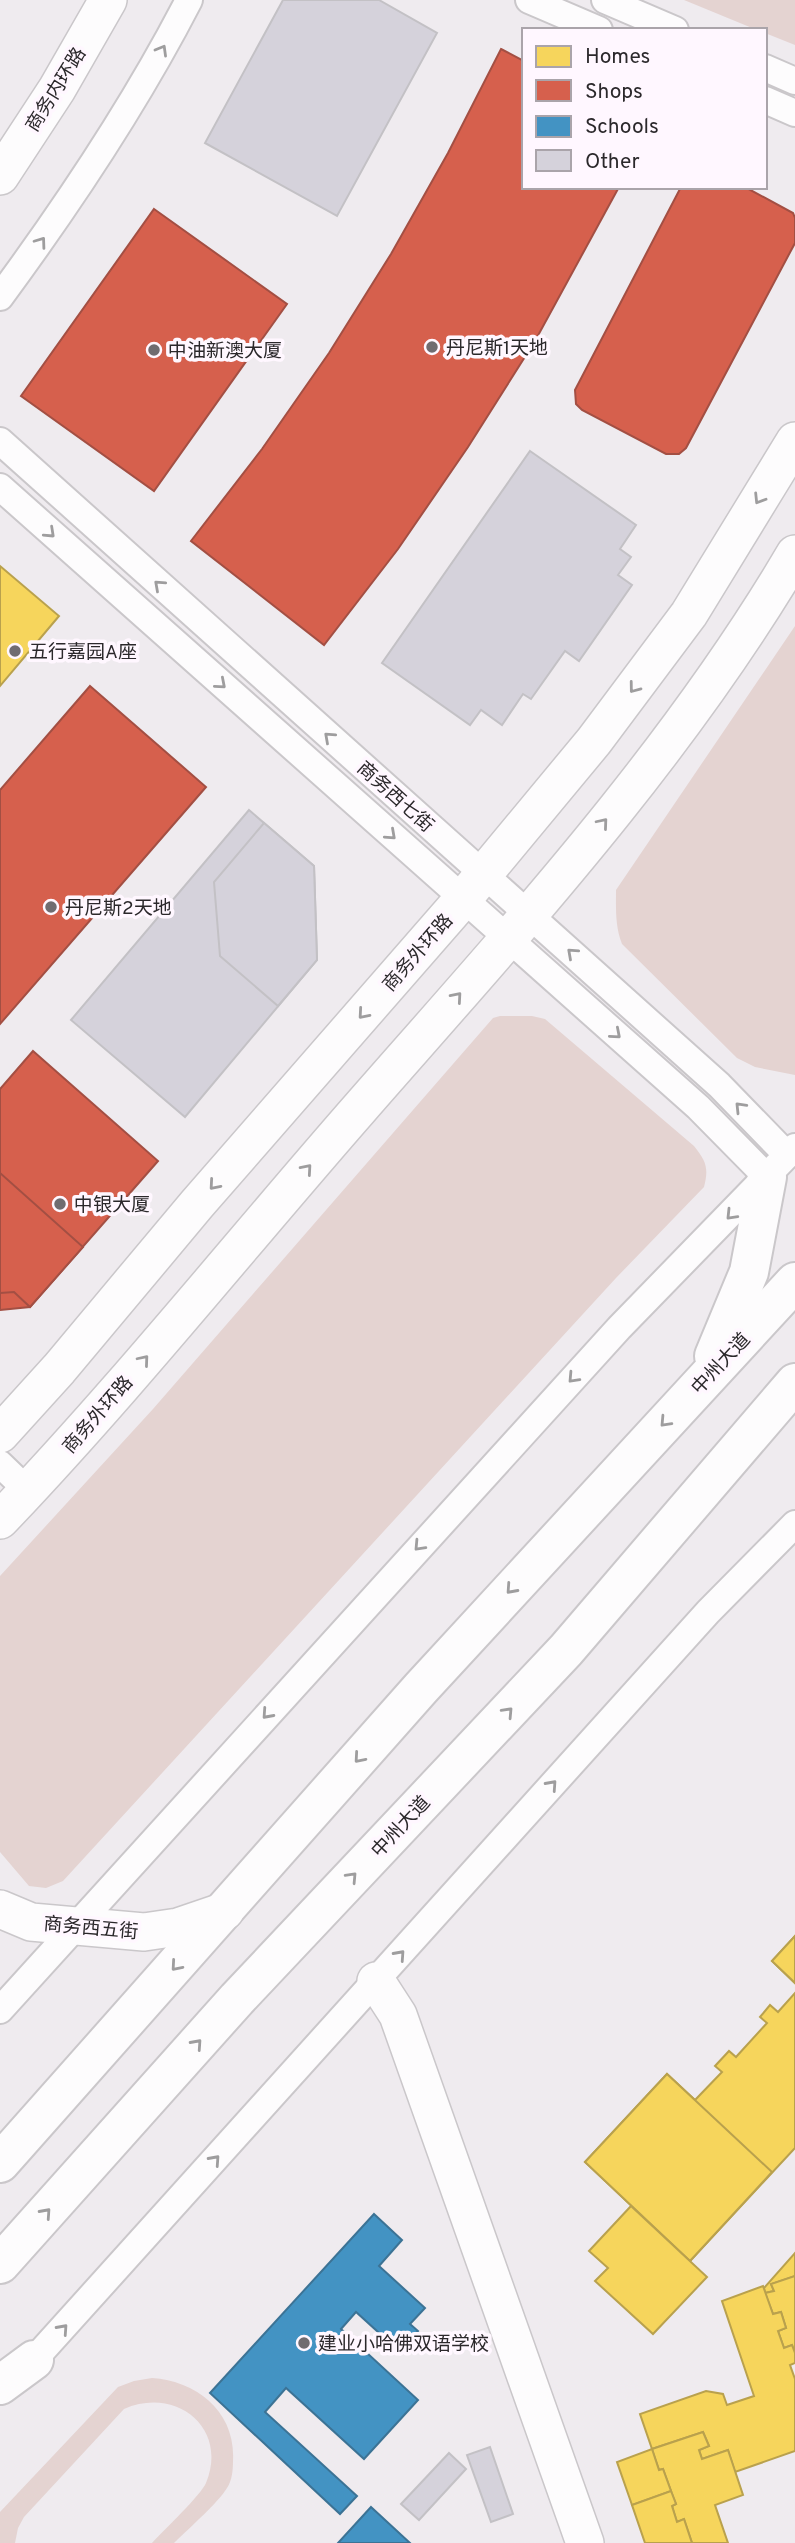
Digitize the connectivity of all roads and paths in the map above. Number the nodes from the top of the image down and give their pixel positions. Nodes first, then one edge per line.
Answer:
1 (108, 0) edge
2 (189, 0) edge
3 (529, 0) edge
4 (605, 0) edge
5 (594, 28) edge
6 (670, 28) edge
7 (767, 69) edge
8 (795, 81) edge
9 (767, 101) edge
10 (795, 113) edge
11 (0, 176) edge
12 (0, 297) edge
13 (0, 441) edge
14 (795, 441) edge
15 (0, 487) edge
16 (795, 554) edge
17 (473, 887) junction
18 (518, 926) junction
19 (783, 1160) edge
20 (795, 1282) edge
21 (704, 1380) junction
22 (790, 1393) edge
23 (0, 1434) edge
24 (0, 1464) edge
25 (28, 1491) junction
26 (0, 1520) edge
27 (795, 1524) edge
28 (0, 1909) edge
29 (225, 1911) junction
30 (75, 1926) junction
31 (376, 1981) junction
32 (0, 2010) edge
33 (0, 2163) edge
34 (0, 2264) edge
35 (34, 2360) junction
36 (0, 2385) edge
37 (0, 2397) edge
38 (563, 2543) edge
39 (585, 2543) edge

1 - 11 street, 商务内环路
12 -> 2 street
3 - 5 street
4 - 6 street
7 - 8 street
9 - 10 street
17 -> 13 street, 商务西七街
14 -> 17 street, 商务外环路
15 -> 17 street, 商务西七街
18 -> 16 street, 商务外环路
17 - 18 street, 商务西七街
17 -> 23 street, 商务外环路
18 - 19 street, 商务西七街
25 -> 18 street, 商务外环路
19 - 21 highway
19 -> 30 street
20 - 21 highway, 中州大道
21 -> 29 highway, 中州大道
34 -> 22 highway, 中州大道
24 - 25 street
25 - 26 street, 商务外环路
31 -> 27 street
28 - 30 street, 商务西五街
29 - 30 street, 商务西五街
29 -> 33 highway, 中州大道
30 - 32 street
35 -> 31 street
31 - 38 street
31 - 39 street
35 - 36 highway
35 - 37 street

